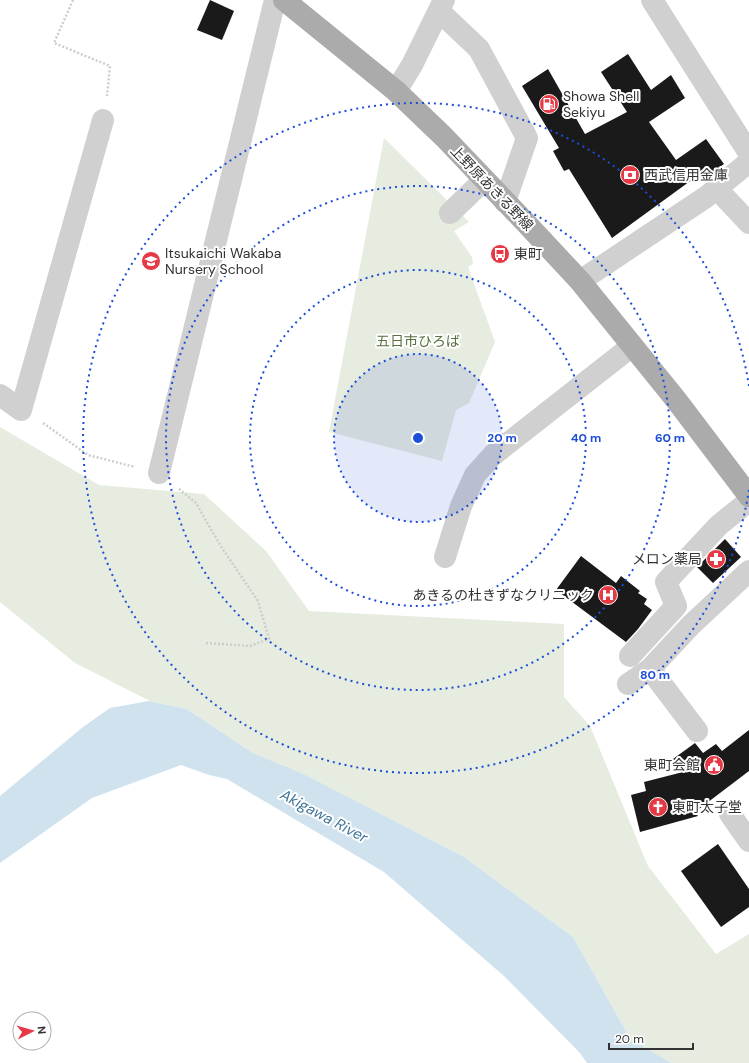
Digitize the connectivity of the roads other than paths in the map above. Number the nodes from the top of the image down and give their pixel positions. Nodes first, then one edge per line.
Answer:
1 (275, 0) edge
2 (284, 0) edge
3 (652, 0) edge
4 (442, 5) edge
5 (396, 91) junction
6 (104, 120) road end
7 (749, 153) edge
8 (749, 162) edge
9 (484, 180) junction
10 (717, 189) junction
11 (505, 202) junction
12 (450, 213) dead end
13 (749, 223) edge
14 (580, 281) junction
15 (632, 346) junction
16 (0, 395) edge
17 (159, 473) road end
18 (749, 496) edge
19 (749, 501) edge
20 (445, 557) dead end
21 (749, 572) edge
22 (630, 656) dead end
23 (650, 668) junction
24 (628, 684) dead end
25 (697, 731) dead end
26 (730, 814) dead end
27 (749, 841) edge

1 - 17 street
2 - 5 main road, 上野原あきる野線
3 - 7 street
4 - 5 street
4 - 11 street
5 - 9 main road, 上野原あきる野線
6 - 16 street
8 - 10 street
9 - 11 main road, 上野原あきる野線
9 - 12 street
10 - 13 street
10 - 14 street
11 - 14 main road, 上野原あきる野線
14 - 15 main road, 上野原あきる野線
15 - 18 main road, 上野原あきる野線
15 - 20 street
19 - 22 street
21 - 23 street
23 - 24 street
23 - 25 street
26 - 27 street

